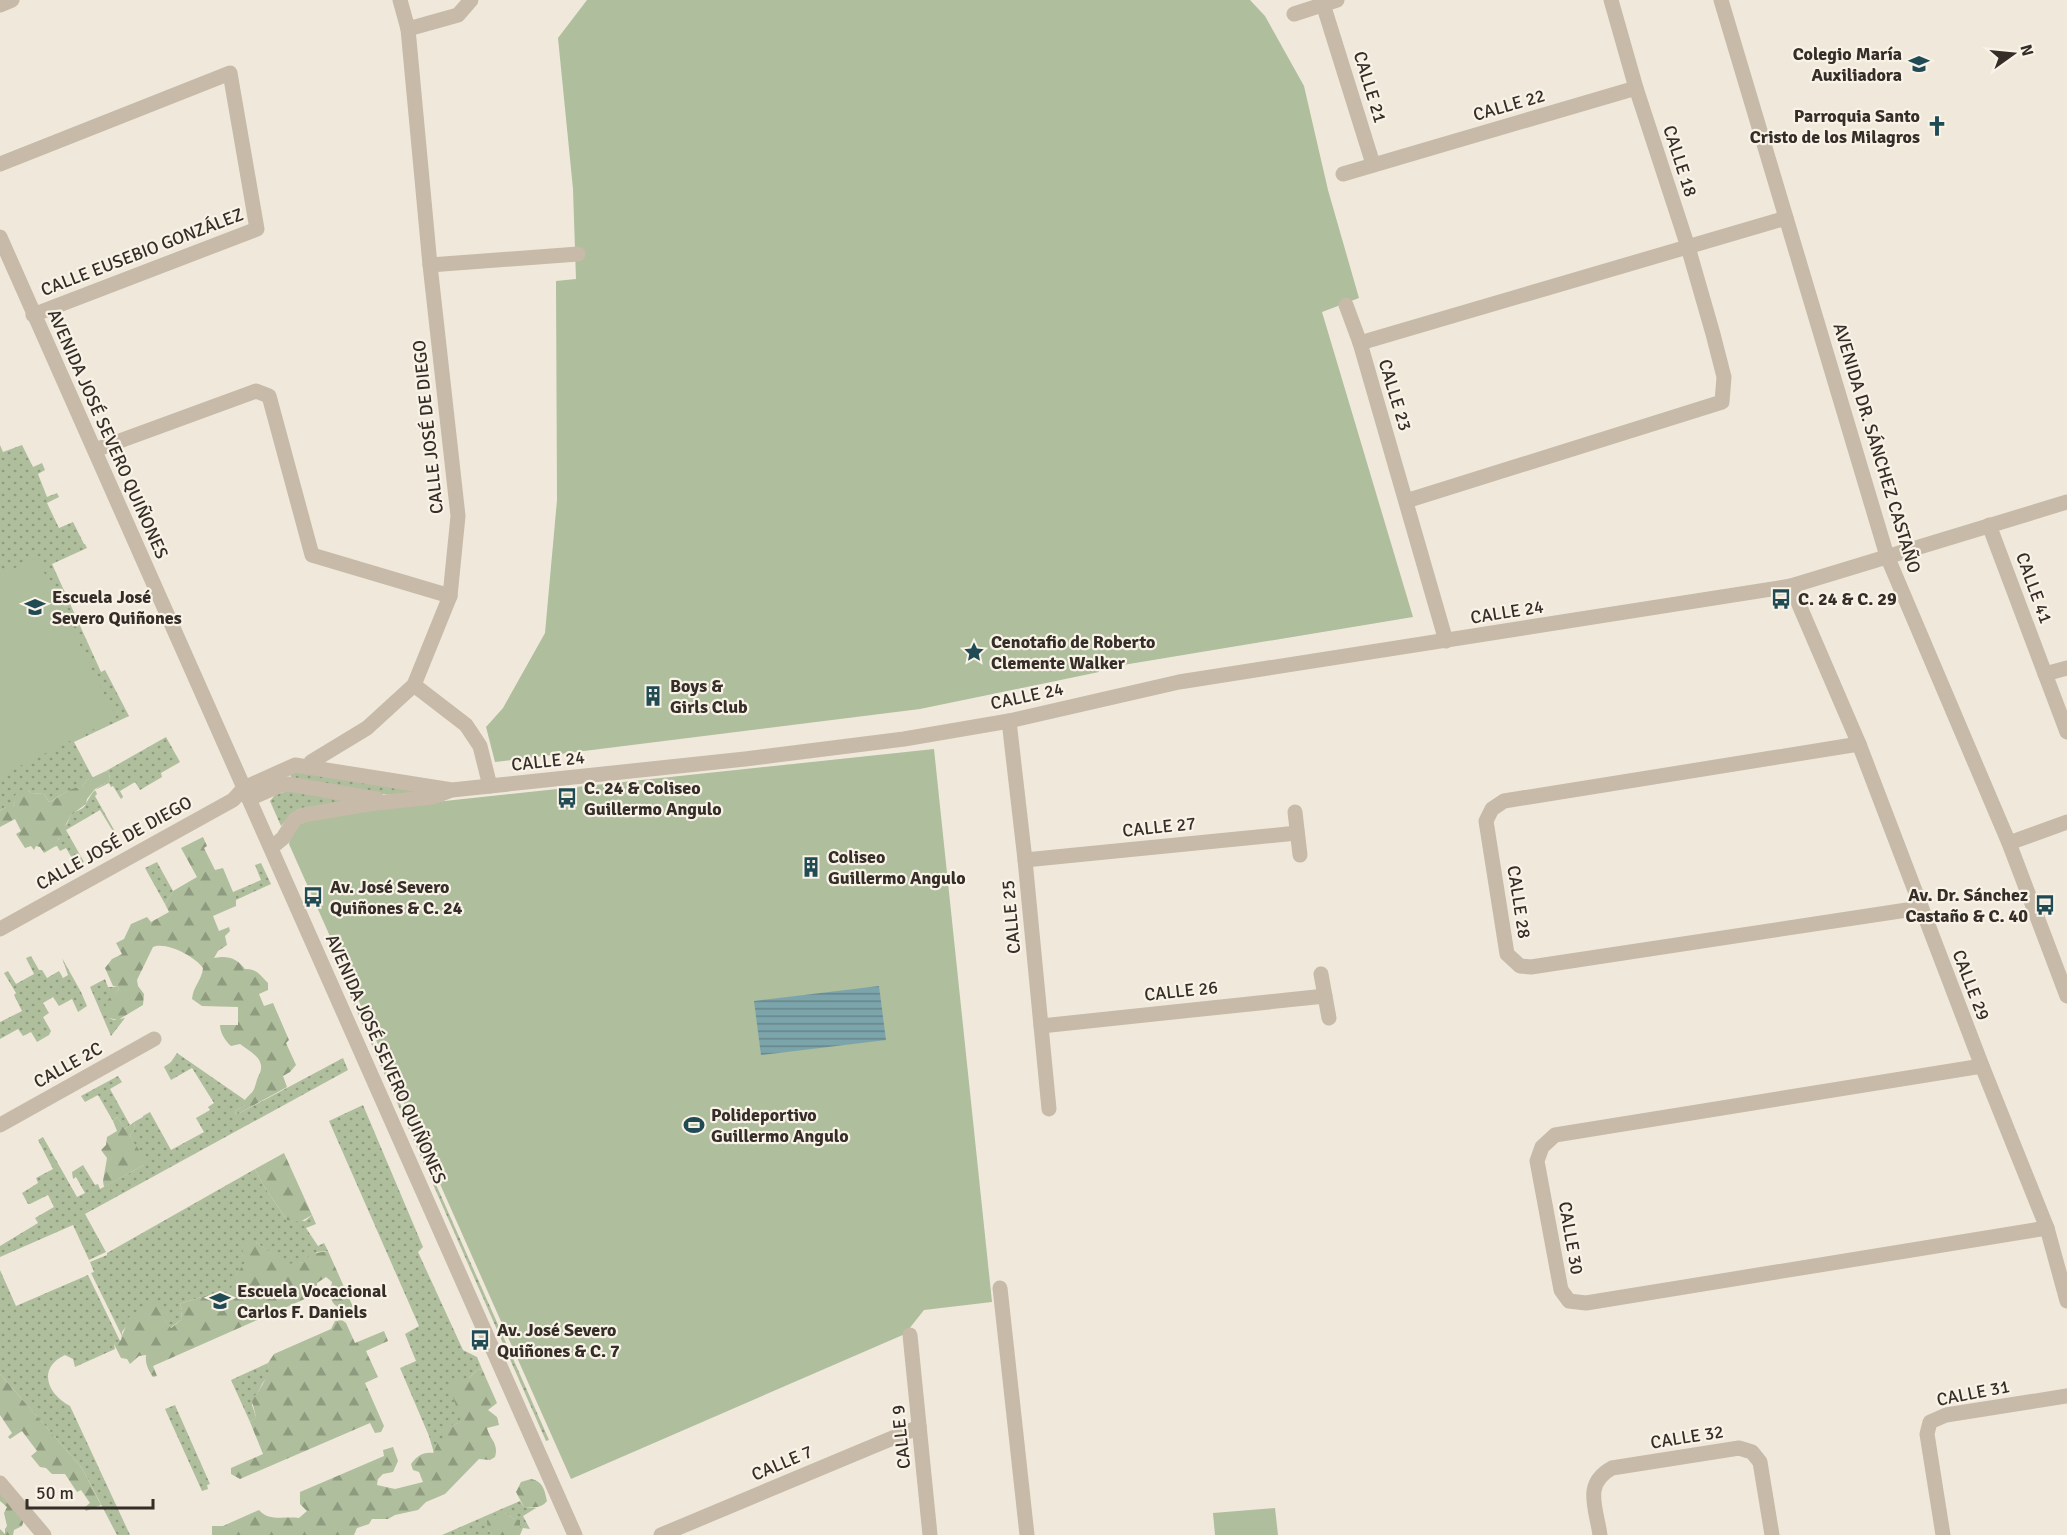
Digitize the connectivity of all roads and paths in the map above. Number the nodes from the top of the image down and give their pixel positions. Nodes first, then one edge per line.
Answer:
1 (12, 0) edge
2 (400, 0) edge
3 (471, 0) edge
4 (1611, 0) edge
5 (1721, 0) edge
6 (1330, 2) edge
7 (0, 5) edge
8 (1294, 14) dead end
9 (408, 29) junction
10 (1636, 88) junction
11 (0, 164) edge
12 (1373, 164) junction
13 (1343, 174) dead end
14 (1786, 218) junction
15 (0, 237) edge
16 (1688, 247) junction
17 (578, 254) dead end
18 (430, 265) junction
19 (1346, 305) dead end
20 (33, 315) junction
21 (1359, 343) junction
22 (95, 450) junction
23 (1406, 501) junction
24 (2067, 502) edge
25 (1989, 525) junction
26 (1887, 556) junction
27 (1791, 586) junction
28 (450, 597) junction
29 (1446, 641) junction
30 (2067, 668) edge
31 (2045, 674) junction
32 (414, 685) junction
33 (1009, 721) junction
34 (2067, 732) edge
35 (1858, 744) junction
36 (311, 762) dead end
37 (490, 786) junction
38 (452, 790) junction
39 (247, 793) junction
40 (389, 801) junction
41 (1295, 812) dead end
42 (2067, 822) edge
43 (1297, 833) junction
44 (2009, 843) junction
45 (271, 848) junction
46 (1300, 855) dead end
47 (1025, 860) junction
48 (1920, 908) junction
49 (0, 928) edge
50 (1321, 974) dead end
51 (1325, 996) junction
52 (2067, 996) edge
53 (1329, 1018) dead end
54 (1041, 1026) junction
55 (154, 1039) dead end
56 (1982, 1066) junction
57 (1049, 1109) dead end
58 (0, 1125) edge
59 (2047, 1228) junction
60 (1000, 1288) dead end
61 (2067, 1301) edge
62 (910, 1335) dead end
63 (2067, 1396) edge
64 (919, 1427) junction
65 (0, 1483) edge
66 (44, 1535) edge
67 (575, 1535) edge
68 (661, 1535) edge
69 (930, 1535) edge
70 (1027, 1535) edge
71 (1600, 1535) edge
72 (1772, 1535) edge
73 (1943, 1535) edge

1 - 7 street
2 - 9 street, CALLE JOSÉ DE DIEGO
3 - 9 street
4 - 10 street, CALLE 18
5 - 14 street, AVENIDA DR. SÁNCHEZ CASTAÑO
6 - 8 street
6 - 12 street, CALLE 21
9 - 18 street, CALLE JOSÉ DE DIEGO
10 - 12 street, CALLE 22
10 - 16 street, CALLE 18
11 - 20 street, CALLE EUSEBIO GONZÁLEZ
12 - 13 street
14 - 16 street, CALLE 23
14 - 26 street, AVENIDA DR. SÁNCHEZ CASTAÑO
15 - 20 street, AVENIDA JOSÉ SEVERO QUIÑONES
16 - 21 street, CALLE 23
16 - 23 street, CALLE 18
17 - 18 street
18 - 28 street, CALLE JOSÉ DE DIEGO
19 - 21 street
20 - 22 street, AVENIDA JOSÉ SEVERO QUIÑONES
21 - 23 street, CALLE 23
22 - 28 street
22 - 39 street, AVENIDA JOSÉ SEVERO QUIÑONES
23 - 29 street, CALLE 23
24 - 25 street, CALLE 24
25 - 26 street, CALLE 24
25 - 31 street, CALLE 41
26 - 27 street, CALLE 24
26 - 44 street, AVENIDA DR. SÁNCHEZ CASTAÑO
27 - 29 street, CALLE 24
27 - 35 street, CALLE 29
28 - 32 street, CALLE JOSÉ DE DIEGO
29 - 33 street, CALLE 24
30 - 31 street
31 - 34 street, CALLE 41
32 - 36 street, CALLE JOSÉ DE DIEGO
32 - 37 street
33 - 37 street, CALLE 24
33 - 47 street, CALLE 25
35 - 48 street, CALLE 29
35 - 48 street, CALLE 28
37 - 38 street, CALLE 24
38 - 39 street, CALLE 24
38 - 40 street
39 - 40 street
39 - 45 street, AVENIDA JOSÉ SEVERO QUIÑONES
39 - 49 street, CALLE JOSÉ DE DIEGO
40 - 45 street
41 - 43 street
42 - 44 street
43 - 46 street
43 - 47 street, CALLE 27
44 - 52 street, AVENIDA DR. SÁNCHEZ CASTAÑO
45 - 67 street, AVENIDA JOSÉ SEVERO QUIÑONES
47 - 54 street, CALLE 25
48 - 56 street, CALLE 29
50 - 51 street
51 - 53 street
51 - 54 street, CALLE 26
54 - 57 street, CALLE 25
55 - 58 street, CALLE 2C
56 - 59 street, CALLE 29
56 - 59 street, CALLE 30
59 - 61 street, CALLE 29
60 - 70 street
62 - 64 street, CALLE 9
63 - 73 street, CALLE 31
64 - 68 street, CALLE 7
64 - 69 street, CALLE 9
65 - 66 street
71 - 72 street, CALLE 32

